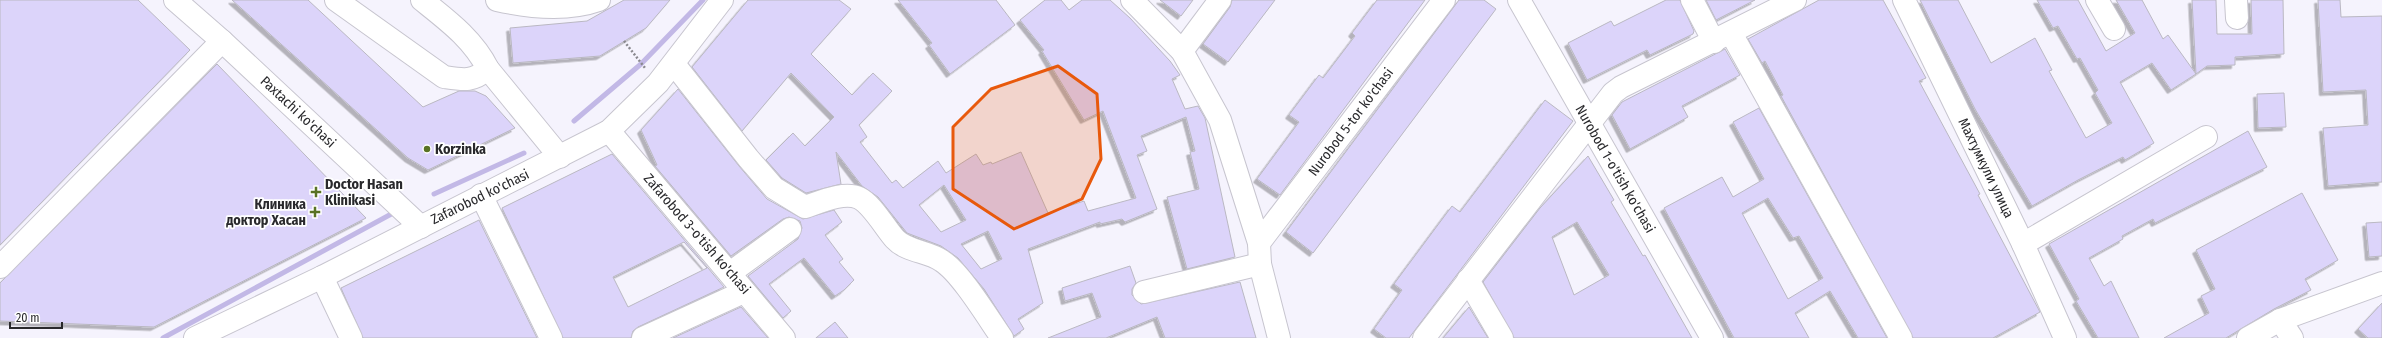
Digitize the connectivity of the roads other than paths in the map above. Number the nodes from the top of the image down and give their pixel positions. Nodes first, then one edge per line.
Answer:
1 (336, 0) edge
2 (422, 0) edge
3 (496, 0) edge
4 (600, 0) edge
5 (722, 0) edge
6 (1132, 0) edge
7 (1220, 0) edge
8 (1444, 0) edge
9 (1519, 0) edge
10 (1692, 0) edge
11 (1795, 0) edge
12 (1904, 0) edge
13 (2098, 0) edge
14 (179, 1) edge
15 (2114, 29) dead end
16 (1722, 37) junction
17 (222, 41) junction
18 (1182, 51) junction
19 (674, 64) junction
20 (488, 68) junction
21 (1589, 123) junction
22 (609, 132) junction
23 (2206, 137) dead end
24 (560, 157) junction
25 (481, 195) junction
26 (421, 226) junction
27 (790, 229) dead end
28 (2023, 244) junction
29 (1259, 254) junction
30 (0, 267) edge
31 (730, 273) junction
32 (322, 277) junction
33 (1468, 280) junction
34 (2382, 283) edge
35 (1144, 292) dead end
36 (737, 295) dead end
37 (2286, 329) edge
38 (195, 338) edge
39 (351, 338) edge
40 (552, 338) edge
41 (643, 338) edge
42 (784, 338) edge
43 (1002, 338) edge
44 (1279, 338) edge
45 (1424, 338) edge
46 (1502, 338) edge
47 (1712, 338) edge
48 (1901, 338) edge
49 (2065, 338) edge
50 (2248, 338) edge

1 - 20 street
2 - 20 street
3 - 4 street
5 - 19 street, Zafarobod ko'chasi
6 - 18 street
7 - 18 street
8 - 29 street, Nurobod 5-tor ko'chasi
9 - 21 street, Nurobod 1-o'tish ko'chasi
10 - 16 street
11 - 16 street
12 - 28 street, Махтумкули улица
13 - 15 street
14 - 17 street, Paxtachi ko'chasi
16 - 21 street
16 - 48 street
17 - 26 street, Paxtachi ko'chasi
17 - 30 street
18 - 29 street
19 - 22 street, Zafarobod ko'chasi
19 - 43 street
20 - 24 street
21 - 33 street
21 - 47 street, Nurobod 1-o'tish ko'chasi
22 - 24 street, Zafarobod ko'chasi
22 - 31 street, Zafarobod 3-o'tish ko'chasi
23 - 28 street
24 - 25 street, Zafarobod ko'chasi
25 - 26 street, Zafarobod ko'chasi
25 - 40 street
26 - 32 street, Zafarobod ko'chasi
27 - 31 street
28 - 49 street, Махтумкули улица
29 - 35 street
29 - 44 street
31 - 42 street, Zafarobod 3-o'tish ko'chasi
32 - 38 street, Zafarobod ko'chasi
32 - 39 street
33 - 45 street
33 - 46 street
34 - 37 street
36 - 41 street
37 - 50 street

